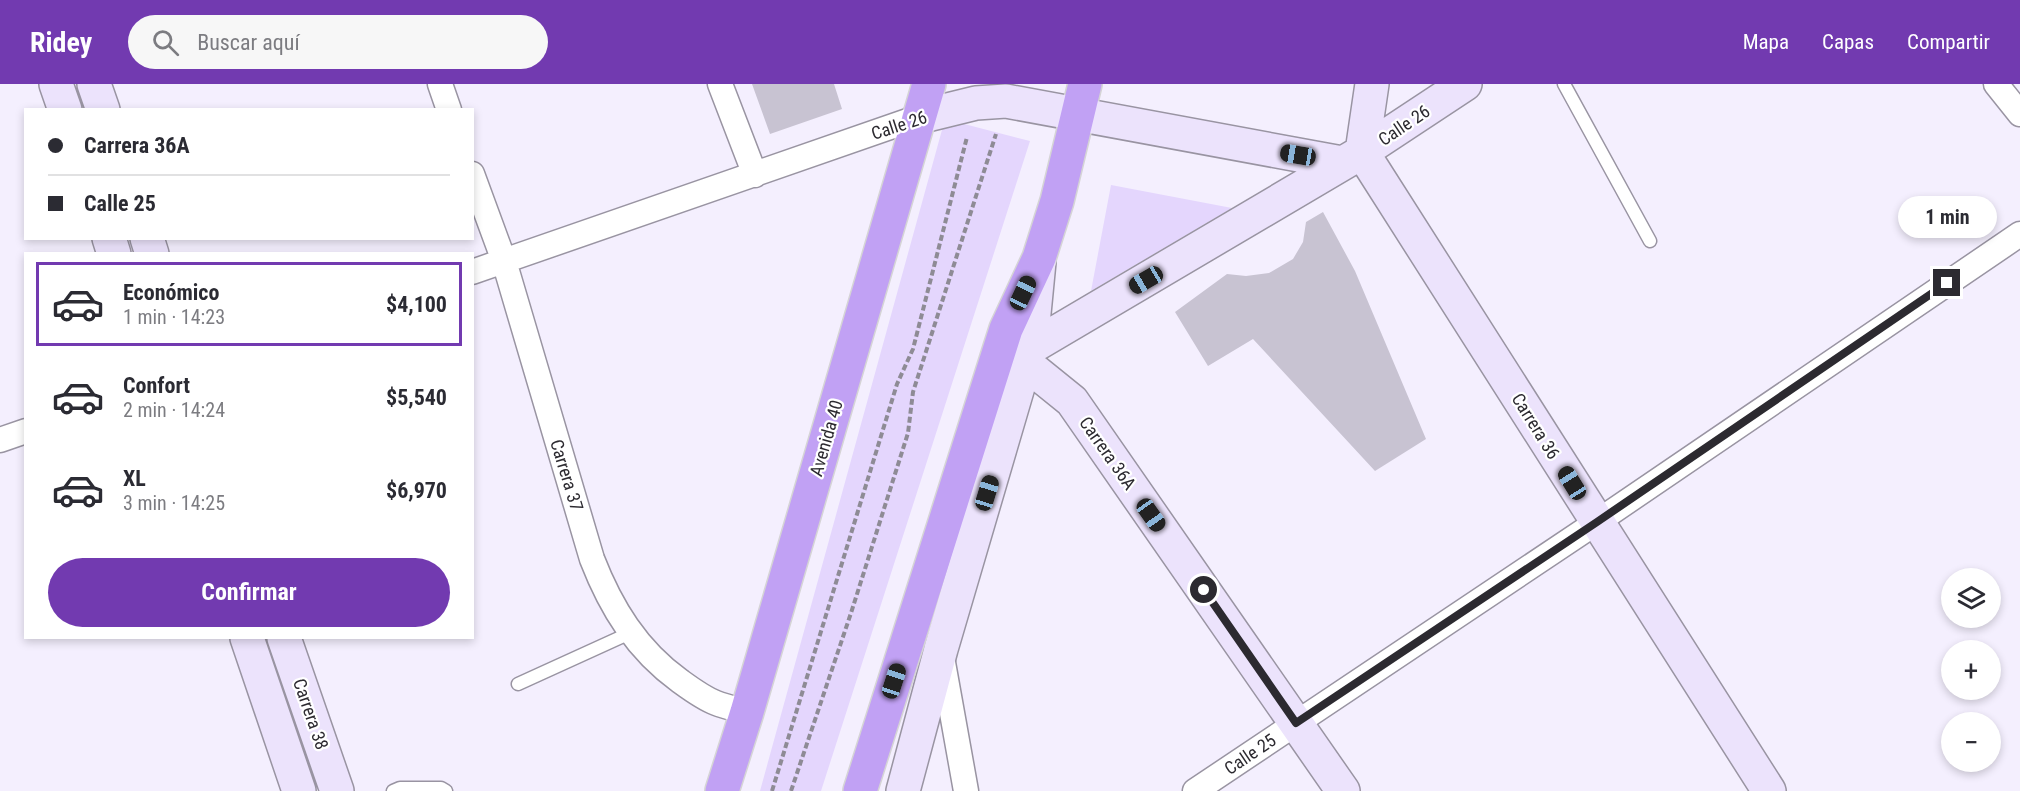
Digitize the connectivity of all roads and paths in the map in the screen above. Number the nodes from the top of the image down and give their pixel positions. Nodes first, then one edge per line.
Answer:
1 (56, 84) edge
2 (94, 84) edge
3 (440, 84) edge
4 (720, 84) edge
5 (929, 84) edge
6 (1372, 84) edge
7 (1465, 84) edge
8 (1564, 84) edge
9 (1996, 84) edge
10 (1082, 100) edge
11 (991, 102) junction
12 (64, 108) edge
13 (102, 108) edge
14 (448, 108) edge
15 (2020, 114) edge
16 (918, 117) junction
17 (1352, 158) junction
18 (755, 175) junction
19 (474, 179) edge
20 (2020, 234) edge
21 (1650, 241) dead end
22 (1040, 258) junction
23 (504, 261) junction
24 (474, 271) edge
25 (1026, 356) junction
26 (24, 432) edge
27 (0, 440) edge
28 (1597, 522) junction
29 (630, 633) junction
30 (247, 639) edge
31 (284, 639) edge
32 (941, 649) junction
33 (518, 684) dead end
34 (747, 712) junction
35 (1296, 723) junction
36 (299, 791) edge
37 (337, 791) edge
38 (393, 791) edge
39 (446, 791) edge
40 (722, 791) edge
41 (772, 791) edge
42 (791, 791) edge
43 (860, 791) edge
44 (903, 791) edge
45 (966, 791) edge
46 (1195, 791) edge
47 (1343, 791) edge
48 (1769, 791) edge

1 - 12 street
2 - 13 street
3 - 14 street
4 - 18 street
5 - 16 highway, Avenida 40
6 - 17 street
7 - 17 street, Calle 26
8 - 21 lane
9 - 15 street
10 - 11 street, Calle 26
10 - 17 street, Calle 26
10 - 22 highway
11 - 16 street, Calle 26
11 - 41 path
11 - 42 path
16 - 18 street, Calle 26
16 - 34 highway, Avenida 40
17 - 25 street, Calle 26
17 - 28 street, Carrera 36
18 - 23 street, Calle 26
19 - 23 street, Carrera 37
20 - 28 street, Calle 25
22 - 25 street
22 - 43 highway
23 - 24 street, Calle 26
23 - 29 street, Carrera 37
25 - 32 street
25 - 35 street, Carrera 36A
26 - 27 street
28 - 35 street, Calle 25
28 - 48 street, Carrera 36
29 - 33 lane
29 - 34 street, Carrera 37
30 - 36 street, Carrera 38
31 - 37 street, Carrera 38
32 - 44 street
32 - 45 street
34 - 40 highway, Avenida 40
35 - 46 street, Calle 25
35 - 47 street, Carrera 36A
38 - 39 lane

